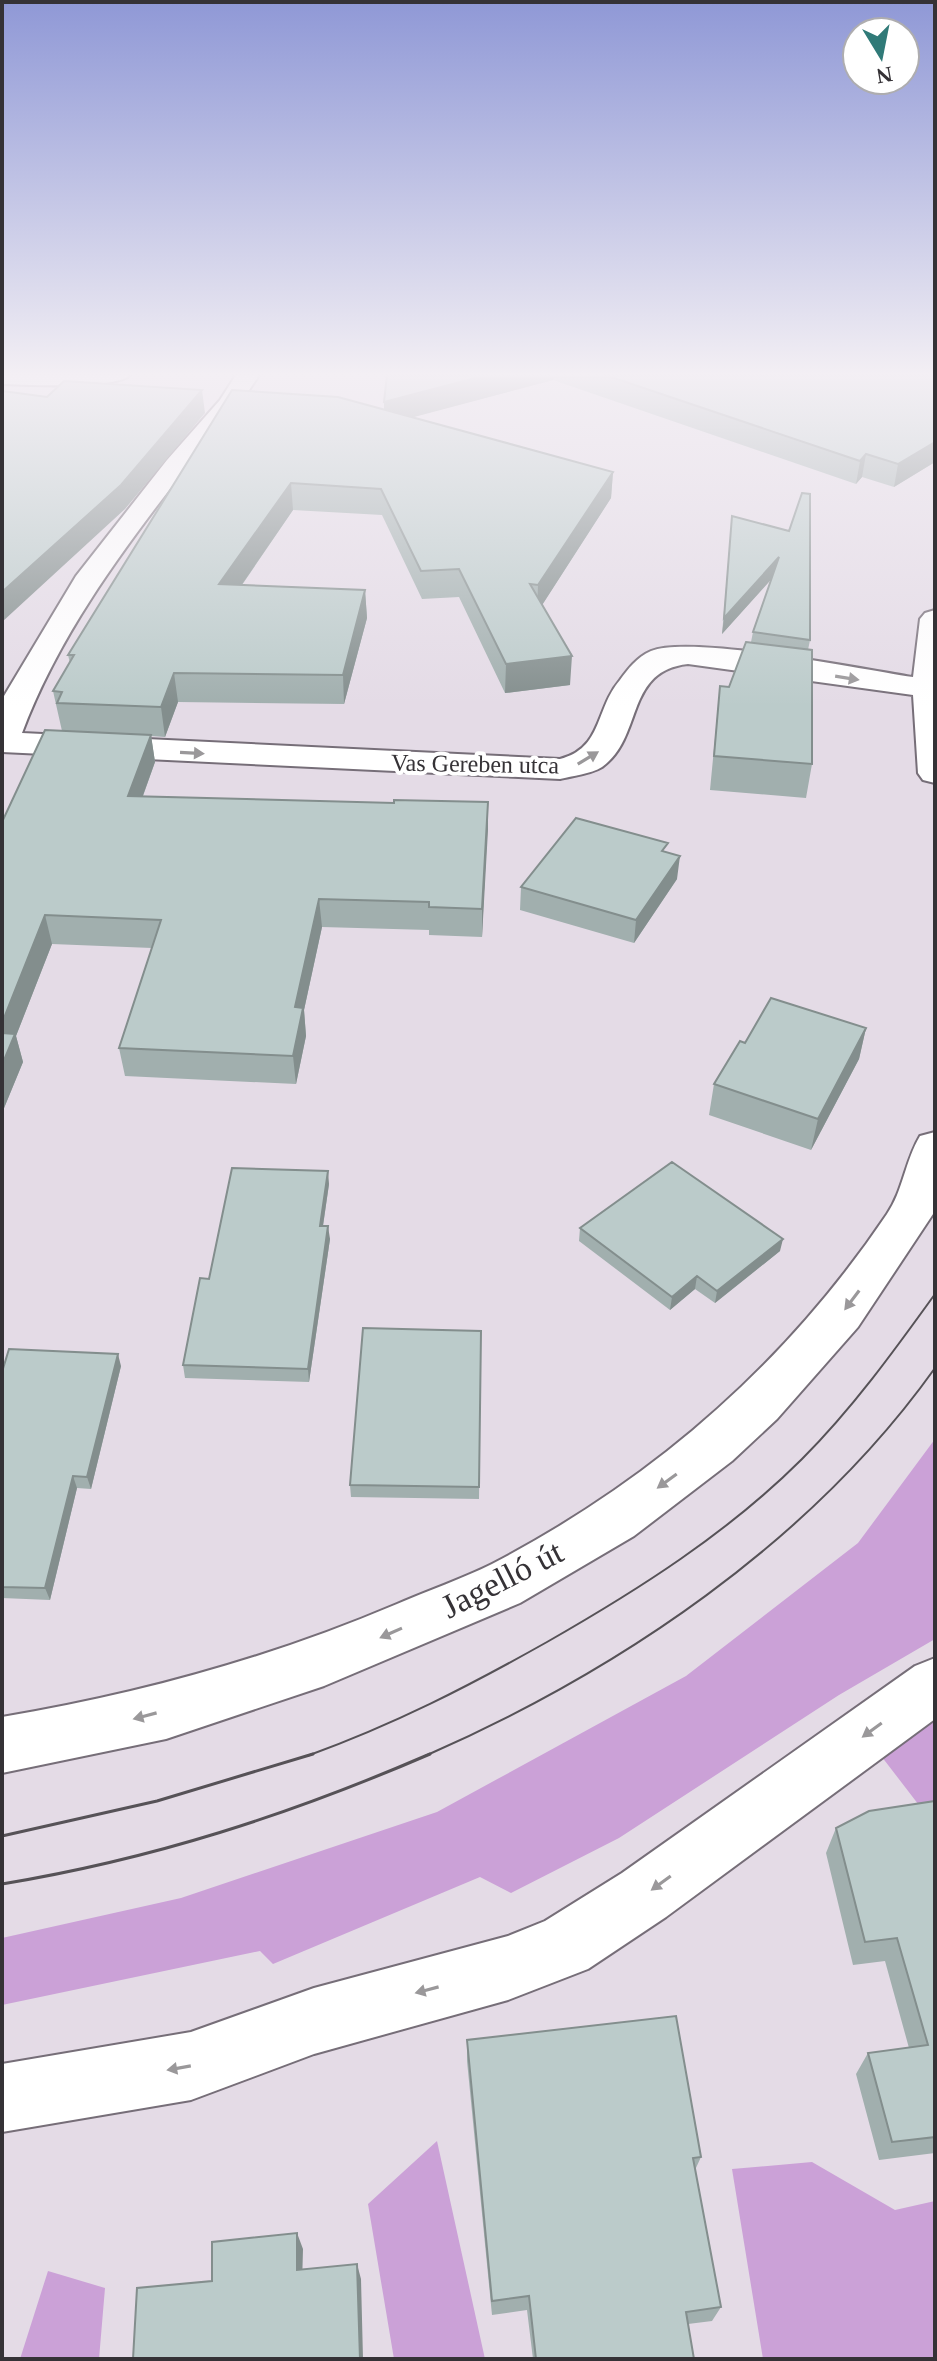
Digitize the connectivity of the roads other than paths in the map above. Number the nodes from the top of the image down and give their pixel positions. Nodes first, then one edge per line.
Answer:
1 (160, 485) edge
2 (935, 619) edge
3 (932, 689) edge
4 (2, 742) edge
5 (935, 773) edge
6 (935, 1147) edge
7 (935, 1685) edge
8 (2, 1745) edge
9 (2, 2098) edge

1 - 4 street
2 - 3 street
4 -> 3 street, Vas Gereben utca
3 - 5 street
6 -> 8 street, Jagelló út
7 -> 9 street

